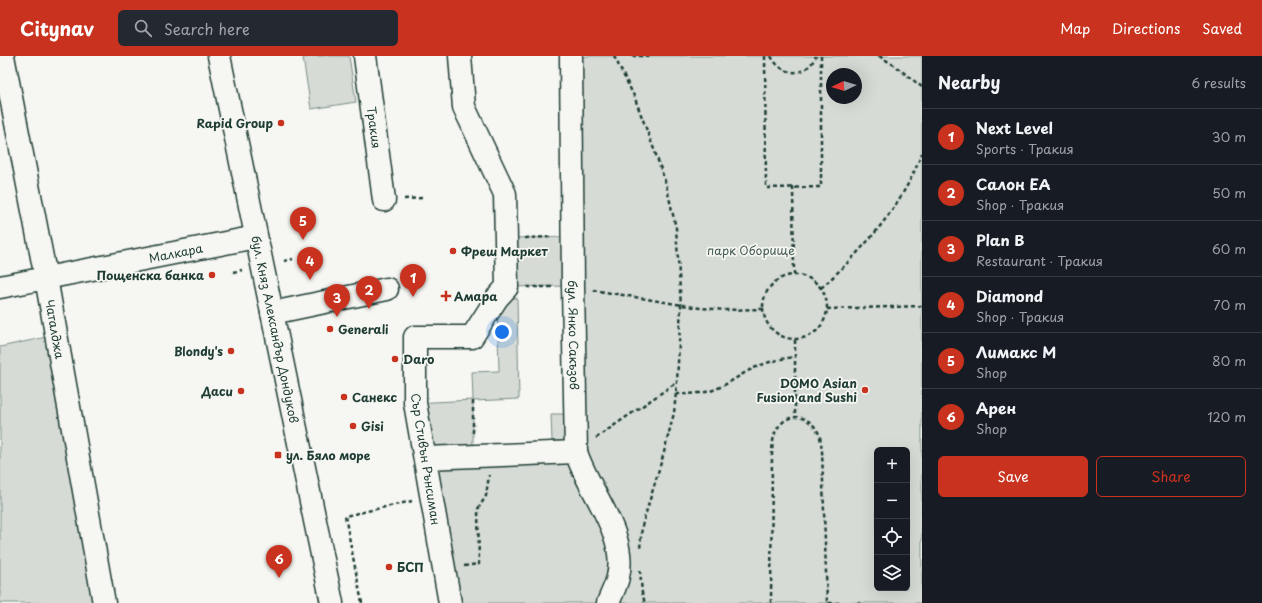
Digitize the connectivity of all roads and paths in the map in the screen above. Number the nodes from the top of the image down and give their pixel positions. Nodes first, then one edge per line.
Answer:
1 (3, 56) edge
2 (219, 56) edge
3 (365, 56) edge
4 (460, 56) edge
5 (571, 56) edge
6 (614, 56) edge
7 (632, 56) edge
8 (651, 56) edge
9 (765, 56) edge
10 (771, 56) edge
11 (816, 56) edge
12 (820, 56) edge
13 (879, 56) edge
14 (922, 87) edge
15 (922, 153) edge
16 (793, 187) junction
17 (384, 200) dead end
18 (256, 237) junction
19 (573, 237) junction
20 (507, 238) junction
21 (293, 259) dead end
22 (284, 261) dead end
23 (243, 270) dead end
24 (233, 272) dead end
25 (794, 275) junction
26 (46, 278) junction
27 (573, 286) junction
28 (507, 287) junction
29 (0, 288) edge
30 (821, 288) junction
31 (387, 289) dead end
32 (681, 306) junction
33 (922, 306) edge
34 (763, 309) junction
35 (827, 309) junction
36 (272, 312) junction
37 (795, 340) junction
38 (795, 357) junction
39 (677, 382) junction
40 (676, 394) junction
41 (473, 401) dead end
42 (795, 416) junction
43 (576, 452) junction
44 (473, 455) junction
45 (497, 455) junction
46 (426, 458) junction
47 (432, 497) junction
48 (640, 552) dead end
49 (640, 564) dead end
50 (444, 568) junction
51 (104, 603) edge
52 (332, 603) edge
53 (362, 603) edge
54 (450, 603) edge
55 (608, 603) edge
56 (645, 603) edge
57 (771, 603) edge
58 (861, 603) edge

1 - 26 street, Чаталджа
2 - 18 street, бул. Княз Александър Дондуков
3 - 17 street, Тракия
4 - 20 street
5 - 19 street, бул. Янко Сакъзов
6 - 32 path
7 - 8 path
9 - 16 path
10 - 11 path
12 - 16 path
13 - 14 path
15 - 30 path
16 - 25 path
18 - 26 street, Малкара
18 - 36 street, бул. Княз Александър Дондуков
19 - 20 path
19 - 27 street, бул. Янко Сакъзов
20 - 28 street
21 - 22 path
23 - 24 path
25 - 30 path
25 - 34 path
26 - 29 street, Малкара
26 - 51 street, Чаталджа
27 - 28 path
27 - 32 path
27 - 43 street, бул. Янко Сакъзов
28 - 46 street, Сър Стивън Рънсиман
30 - 35 path
31 - 36 street
32 - 34 path
32 - 39 path
33 - 35 path
34 - 37 path
35 - 37 path
36 - 52 street, бул. Княз Александър Дондуков
37 - 38 path
38 - 40 path
38 - 42 path
39 - 40 path
39 - 43 path
40 - 48 path
41 - 44 path
42 - 57 path
42 - 58 path
43 - 45 street
43 - 55 street, бул. Янко Сакъзов
44 - 45 street
44 - 46 street
45 - 50 path
46 - 47 street, Сър Стивън Рънсиман
47 - 50 street, Сър Стивън Рънсиман
47 - 53 path
49 - 56 path
50 - 54 street, Сър Стивън Рънсиман

